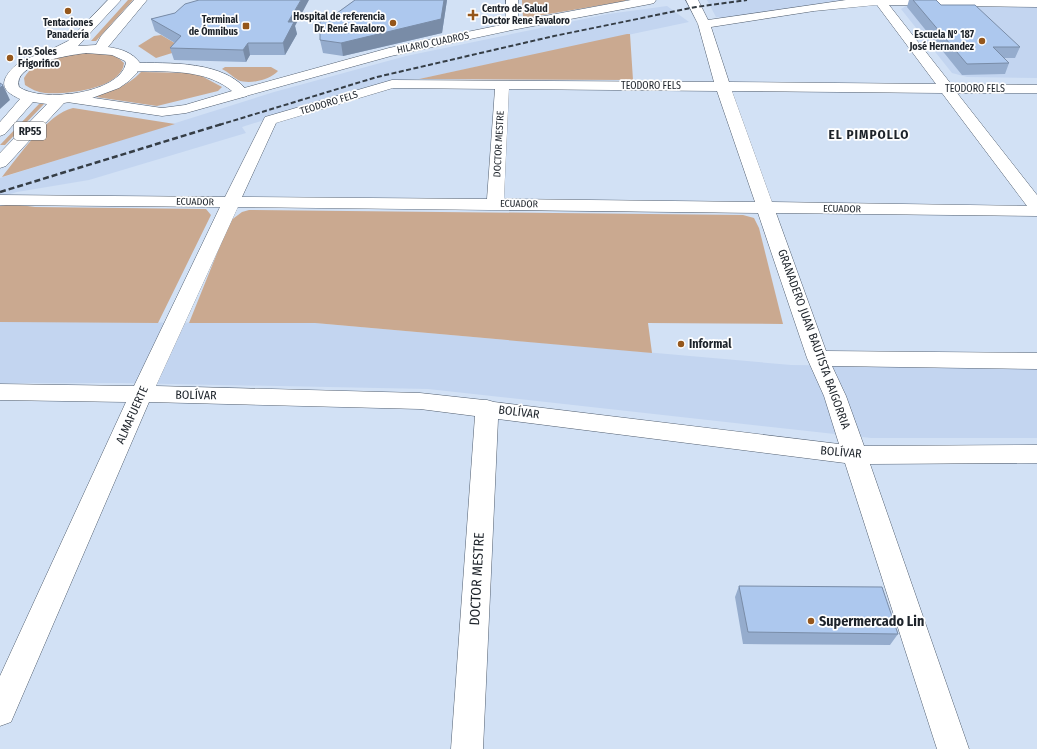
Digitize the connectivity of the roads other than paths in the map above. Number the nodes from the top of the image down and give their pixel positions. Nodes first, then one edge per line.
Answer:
1 (115, 0) edge
2 (141, 0) edge
3 (512, 0) edge
4 (643, 0) edge
5 (692, 0) edge
6 (880, 1) edge
7 (910, 1) edge
8 (1037, 3) edge
9 (704, 24) junction
10 (512, 26) junction
11 (100, 49) junction
12 (39, 59) junction
13 (133, 67) junction
14 (0, 71) edge
15 (6, 78) edge
16 (502, 85) junction
17 (723, 87) junction
18 (946, 88) junction
19 (1037, 89) edge
20 (242, 93) junction
21 (30, 97) junction
22 (63, 99) junction
23 (270, 120) joint
24 (0, 132) edge
25 (0, 163) edge
26 (0, 200) edge
27 (232, 203) junction
28 (495, 204) junction
29 (1037, 207) edge
30 (766, 208) junction
31 (1037, 212) edge
32 (818, 358) junction
33 (1037, 361) edge
34 (0, 392) edge
35 (141, 394) junction
36 (487, 408) junction
37 (1037, 454) edge
38 (855, 455) junction
39 (0, 711) edge
40 (467, 749) edge
41 (953, 749) edge

1 - 12 street
2 - 11 street
3 - 10 street
4 - 10 street, HILARIO CUADROS
5 - 9 street, GRANADERO JUAN BAUTISTA BAIGORRIA
6 - 7 street
6 - 9 street
6 - 18 street
7 - 8 street
9 - 17 street, GRANADERO JUAN BAUTISTA BAIGORRIA
10 - 20 street, HILARIO CUADROS
11 - 12 street
11 - 13 street
12 - 14 street
12 - 15 street
13 - 20 street
13 - 22 street
15 - 21 street
16 - 17 street, TEODORO FELS
16 - 23 street, TEODORO FELS
16 - 28 street, DOCTOR MESTRE
17 - 18 street, TEODORO FELS
17 - 30 street, GRANADERO JUAN BAUTISTA BAIGORRIA
18 - 19 street, TEODORO FELS
18 - 29 street
20 - 22 street, HILARIO CUADROS
21 - 22 street
21 - 24 street, RP55
22 - 25 street, RP55
23 - 27 street, ALMAFUERTE
26 - 27 street, ECUADOR
27 - 28 street, ECUADOR
27 - 35 street, ALMAFUERTE
28 - 30 street, ECUADOR
30 - 31 street, ECUADOR
30 - 32 street, GRANADERO JUAN BAUTISTA BAIGORRIA
32 - 33 street
32 - 38 street, GRANADERO JUAN BAUTISTA BAIGORRIA
34 - 35 street, BOLÍVAR
35 - 36 street, BOLÍVAR
35 - 39 street, ALMAFUERTE
36 - 38 street, BOLÍVAR
36 - 40 street, DOCTOR MESTRE
37 - 38 street, BOLÍVAR
38 - 41 street, GRANADERO JUAN BAUTISTA BAIGORRIA

